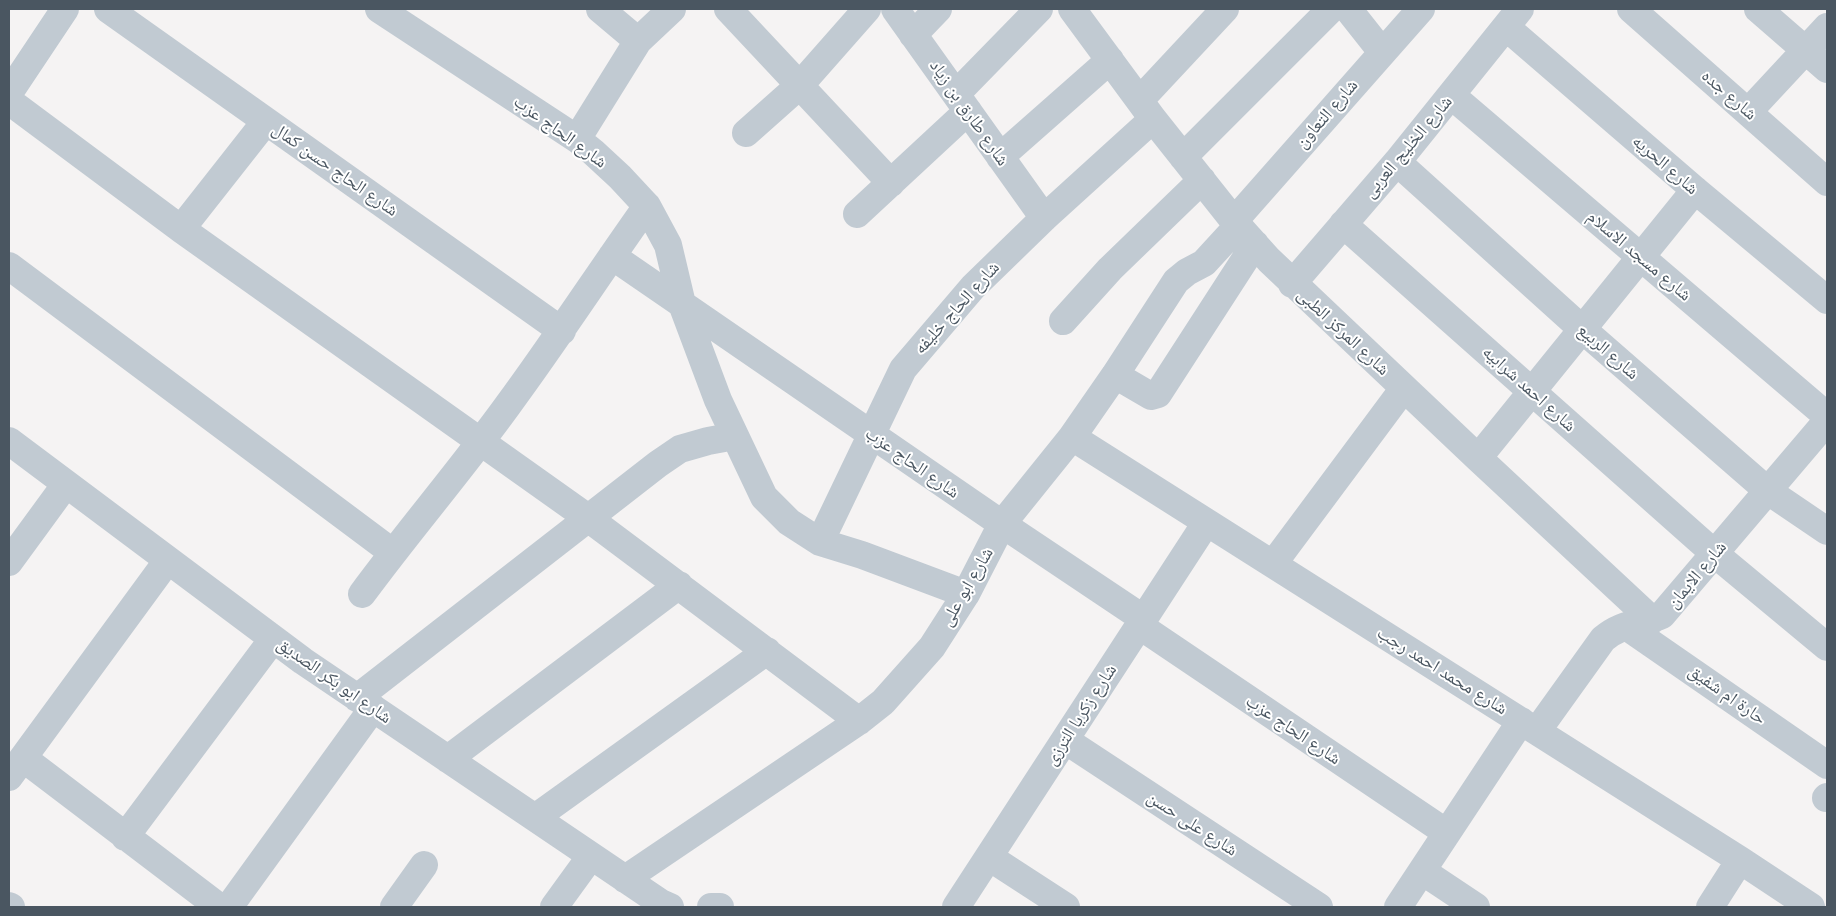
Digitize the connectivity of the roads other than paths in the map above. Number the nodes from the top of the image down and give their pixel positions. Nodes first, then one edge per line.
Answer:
1 (65, 9) edge
2 (108, 9) edge
3 (378, 9) edge
4 (600, 9) edge
5 (672, 9) edge
6 (728, 9) edge
7 (867, 9) edge
8 (895, 9) edge
9 (938, 9) edge
10 (1039, 9) edge
11 (1072, 9) edge
12 (1225, 9) edge
13 (1331, 9) edge
14 (1348, 9) edge
15 (1421, 9) edge
16 (1631, 9) edge
17 (1758, 9) edge
18 (1513, 18) edge
19 (1827, 27) edge
20 (913, 35) junction
21 (638, 41) junction
22 (1806, 51) junction
23 (1382, 52) junction
24 (1110, 60) junction
25 (1827, 69) edge
26 (800, 86) junction
27 (9, 93) edge
28 (1451, 95) junction
29 (9, 101) edge
30 (962, 103) junction
31 (1146, 109) junction
32 (1748, 112) junction
33 (266, 121) junction
34 (746, 133) dead end
35 (577, 139) junction
36 (1183, 156) junction
37 (1000, 157) junction
38 (1397, 162) junction
39 (1202, 180) junction
40 (1827, 182) edge
41 (891, 183) junction
42 (1695, 190) junction
43 (647, 206) junction
44 (857, 214) dead end
45 (1044, 218) junction
46 (1343, 224) junction
47 (181, 229) junction
48 (1242, 230) junction
49 (612, 256) junction
50 (1641, 257) junction
51 (9, 266) edge
52 (1292, 284) junction
53 (1827, 300) edge
54 (682, 304) junction
55 (1063, 321) dead end
56 (1582, 329) junction
57 (562, 331) junction
58 (1115, 375) junction
59 (1404, 388) junction
60 (1532, 392) junction
61 (1827, 416) edge
62 (1827, 421) edge
63 (871, 434) junction
64 (735, 436) junction
65 (1072, 437) junction
66 (9, 441) edge
67 (480, 441) junction
68 (1478, 458) junction
69 (66, 484) junction
70 (1768, 491) junction
71 (588, 518) junction
72 (1206, 523) junction
73 (1002, 524) junction
74 (1827, 531) edge
75 (820, 542) junction
76 (392, 552) junction
77 (1715, 554) junction
78 (168, 560) junction
79 (9, 562) edge
80 (1273, 564) junction
81 (679, 585) junction
82 (362, 594) dead end
83 (966, 594) junction
84 (1652, 620) junction
85 (1142, 622) junction
86 (1626, 626) junction
87 (273, 639) junction
88 (1827, 647) edge
89 (767, 651) junction
90 (365, 703) junction
91 (859, 722) junction
92 (1529, 726) junction
93 (1065, 740) junction
94 (448, 758) junction
95 (1827, 765) edge
96 (16, 768) edge
97 (536, 818) junction
98 (1447, 833) junction
99 (125, 837) junction
100 (591, 856) junction
101 (989, 857) junction
102 (1740, 860) junction
103 (424, 866) dead end
104 (1422, 871) junction
105 (625, 879) junction
106 (219, 907) edge
107 (229, 907) edge
108 (394, 907) edge
109 (554, 907) edge
110 (670, 907) edge
111 (712, 907) edge
112 (720, 907) edge
113 (956, 907) edge
114 (1066, 907) edge
115 (1319, 907) edge
116 (1398, 907) edge
117 (1476, 907) edge
118 (1710, 907) edge
119 (1811, 907) edge

1 - 27 street
2 - 33 street, شارع الحاج حسن كمال
3 - 35 street, شارع الحاج عزب
4 - 21 street
5 - 21 street
6 - 26 street
7 - 26 street
8 - 20 street, شارع طارق بن زياد
9 - 20 street
10 - 30 street
11 - 24 street, شارع المركز الطبى
12 - 31 street, شارع الحاج خليفه
13 - 36 street
14 - 23 street
15 - 23 street, شارع التعاون
16 - 32 street, شارع جده
17 - 22 street
18 - 28 street, شارع الخليج العربى
18 - 42 street, شارع الحريه
19 - 22 street
20 - 30 street, شارع طارق بن زياد
21 - 35 street
22 - 25 street
22 - 32 street
23 - 48 street, شارع التعاون
24 - 31 street, شارع المركز الطبى
24 - 37 street
26 - 34 street
26 - 41 street
28 - 38 street, شارع الخليج العربى
28 - 50 street, شارع مسجد الاسلام
29 - 47 street
30 - 37 street, شارع طارق بن زياد
30 - 41 street
31 - 36 street, شارع المركز الطبى
31 - 45 street, شارع الحاج خليفه
32 - 40 street, شارع جده
33 - 47 street
33 - 57 street, شارع الحاج حسن كمال
35 - 43 street, شارع الحاج عزب
36 - 39 street, شارع المركز الطبى
37 - 45 street, شارع طارق بن زياد
38 - 46 street, شارع الخليج العربى
38 - 56 street, شارع الربيع
39 - 48 street, شارع المركز الطبى
39 - 55 street
41 - 44 street
42 - 50 street
42 - 53 street, شارع الحريه
43 - 49 street
43 - 54 street, شارع الحاج عزب
45 - 63 street, شارع الحاج خليفه
46 - 52 street, شارع الخليج العربى
46 - 60 street, شارع احمد شرابيه
47 - 67 street
48 - 52 street, شارع المركز الطبى
48 - 58 street, شارع ابو على
48 - 58 street
49 - 54 street, شارع الحاج عزب
49 - 57 street
50 - 56 street
50 - 61 street, شارع مسجد الاسلام
51 - 76 street
52 - 59 street, شارع المركز الطبى
54 - 63 street, شارع الحاج عزب
54 - 64 street, شارع الحاج عزب
56 - 60 street
56 - 70 street, شارع الربيع
57 - 67 street
58 - 65 street, شارع ابو على
59 - 68 street, شارع المركز الطبى
59 - 80 street
60 - 68 street
60 - 77 street, شارع احمد شرابيه
62 - 70 street, شارع الايمان
63 - 73 street, شارع الحاج عزب
63 - 75 street, شارع الحاج خليفه
64 - 71 street
64 - 75 street, شارع الحاج عزب
65 - 72 street, شارع محمد احمد رجب
65 - 73 street, شارع ابو على
66 - 69 street, شارع ابو بكر الصديق
67 - 71 street
67 - 76 street
68 - 84 street, شارع المركز الطبى
69 - 78 street, شارع ابو بكر الصديق
69 - 79 street
70 - 74 street, شارع الربيع
70 - 77 street, شارع الايمان
71 - 81 street
71 - 90 street
72 - 80 street, شارع محمد احمد رجب
72 - 85 street, شارع زكريا الترزى
73 - 83 street, شارع ابو على
73 - 85 street, شارع الحاج عزب
75 - 83 street, شارع الحاج عزب
76 - 82 street
77 - 84 street, شارع الايمان
77 - 88 street, شارع احمد شرابيه
78 - 87 street, شارع ابو بكر الصديق
78 - 96 street
80 - 92 street, شارع محمد احمد رجب
81 - 89 street
81 - 94 street
83 - 91 street, شارع ابو على
84 - 86 street, شارع الايمان
85 - 93 street, شارع زكريا الترزى
85 - 98 street, شارع الحاج عزب
86 - 92 street, شارع الايمان
86 - 95 street, حارة ام شفيق
87 - 90 street, شارع ابو بكر الصديق
87 - 99 street
89 - 91 street
89 - 97 street
90 - 94 street, شارع ابو بكر الصديق
90 - 107 street
91 - 105 street, شارع ابو على
92 - 98 street, شارع الايمان
92 - 102 street, شارع محمد احمد رجب
93 - 101 street, شارع زكريا الترزى
93 - 115 street, شارع على حسن
94 - 97 street, شارع ابو بكر الصديق
96 - 99 street
97 - 100 street, شارع ابو بكر الصديق
98 - 104 street, شارع الايمان
99 - 106 street
100 - 105 street, شارع ابو بكر الصديق
100 - 109 street
101 - 113 street, شارع زكريا الترزى
101 - 114 street
102 - 118 street
102 - 119 street, شارع محمد احمد رجب
103 - 108 street
104 - 116 street, شارع الايمان
104 - 117 street
105 - 110 street, شارع ابو بكر الصديق
111 - 112 street

